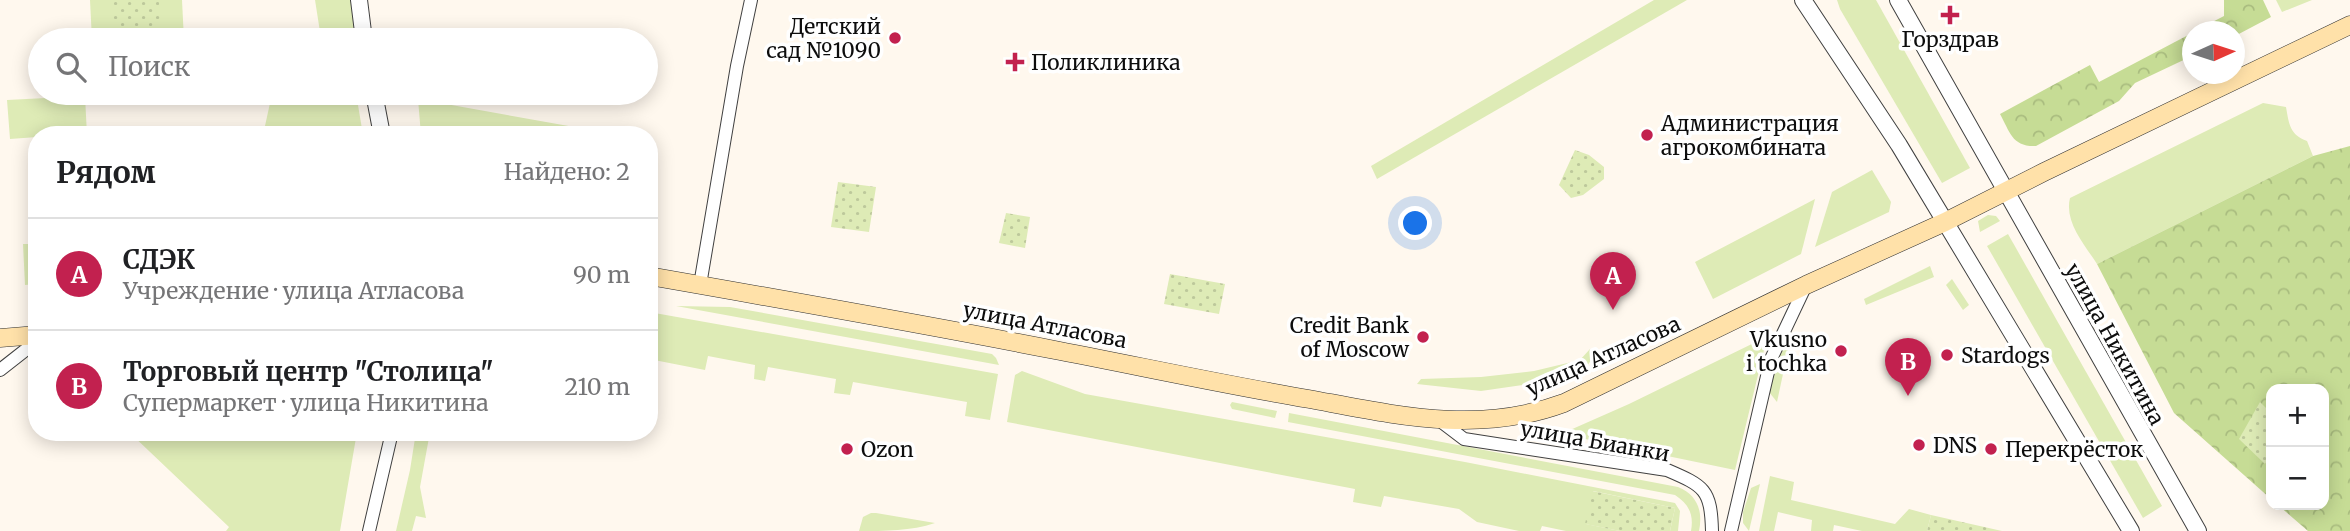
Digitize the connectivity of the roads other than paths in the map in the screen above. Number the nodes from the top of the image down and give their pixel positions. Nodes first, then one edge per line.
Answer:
1 (359, 0) edge
2 (751, 0) edge
3 (1803, 0) edge
4 (1823, 0) edge
5 (1898, 0) edge
6 (1818, 20) junction
7 (2350, 25) edge
8 (363, 28) edge
9 (376, 105) edge
10 (380, 126) edge
11 (2006, 192) junction
12 (1945, 222) junction
13 (658, 278) edge
14 (700, 285) junction
15 (1806, 285) junction
16 (28, 336) edge
17 (0, 338) edge
18 (28, 348) edge
19 (0, 370) edge
20 (1439, 420) junction
21 (390, 441) edge
22 (2189, 524) edge
23 (369, 531) edge
24 (1712, 531) edge
25 (1731, 531) edge
26 (2131, 531) edge
27 (2198, 531) edge

1 - 8 street
2 - 14 street
3 - 6 street
4 - 6 street
5 - 11 street, улица Никитина
6 - 12 street
7 - 11 main road, улица Атласова
9 - 10 street
11 - 12 main road, улица Атласова
11 - 22 street, улица Никитина
12 - 15 main road, улица Атласова
12 - 26 street
13 - 14 main road, улица Атласова
14 - 20 main road, улица Атласова
15 - 20 main road, улица Атласова
15 - 25 street
16 - 17 main road
18 - 19 street
20 - 24 street, улица Бианки
21 - 23 street
22 - 27 street, улица Никитина

